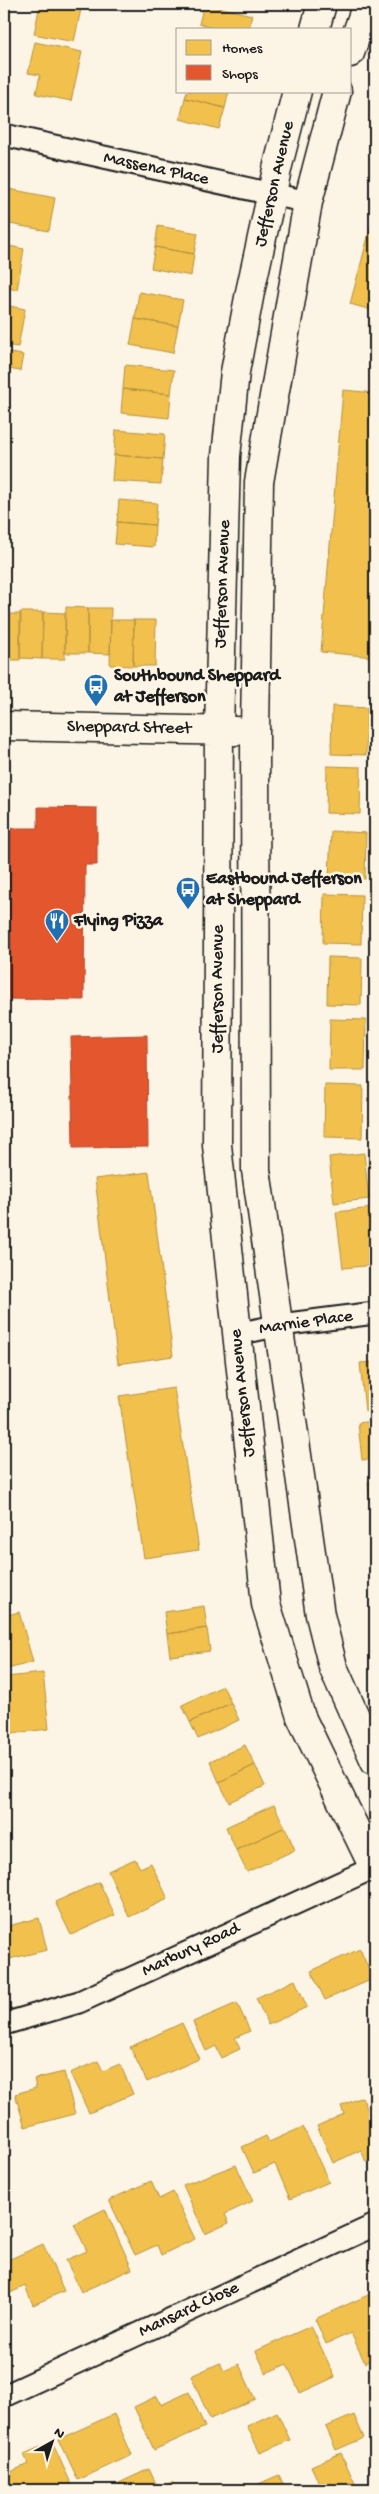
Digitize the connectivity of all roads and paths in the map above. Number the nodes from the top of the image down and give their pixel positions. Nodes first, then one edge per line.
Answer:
1 (322, 4) edge
2 (368, 4) edge
3 (315, 28) edge
4 (352, 48) edge
5 (298, 92) edge
6 (336, 92) edge
7 (4, 135) edge
8 (271, 194) junction
9 (308, 202) junction
10 (4, 726) edge
11 (219, 730) junction
12 (255, 732) junction
13 (375, 1313) edge
14 (280, 1325) junction
15 (237, 1334) junction
16 (375, 1762) edge
17 (375, 1868) edge
18 (4, 2024) edge
19 (375, 2225) edge
20 (4, 2396) edge

1 - 3 street
2 - 4 street
5 - 8 street, Jefferson Avenue
6 - 9 street, Jefferson Avenue
7 - 8 street, Massena Place
8 - 9 street, Massena Place
8 - 11 street, Jefferson Avenue
9 - 12 street, Jefferson Avenue
10 - 11 street, Sheppard Street
11 - 12 street, Sheppard Street
11 - 15 street, Jefferson Avenue
12 - 14 street, Jefferson Avenue
13 - 14 street, Marnie Place
14 - 15 street, Marnie Place
14 - 16 street, Jefferson Avenue
15 - 17 street, Jefferson Avenue
17 - 18 street, Marbury Road
19 - 20 street, Mansard Close

